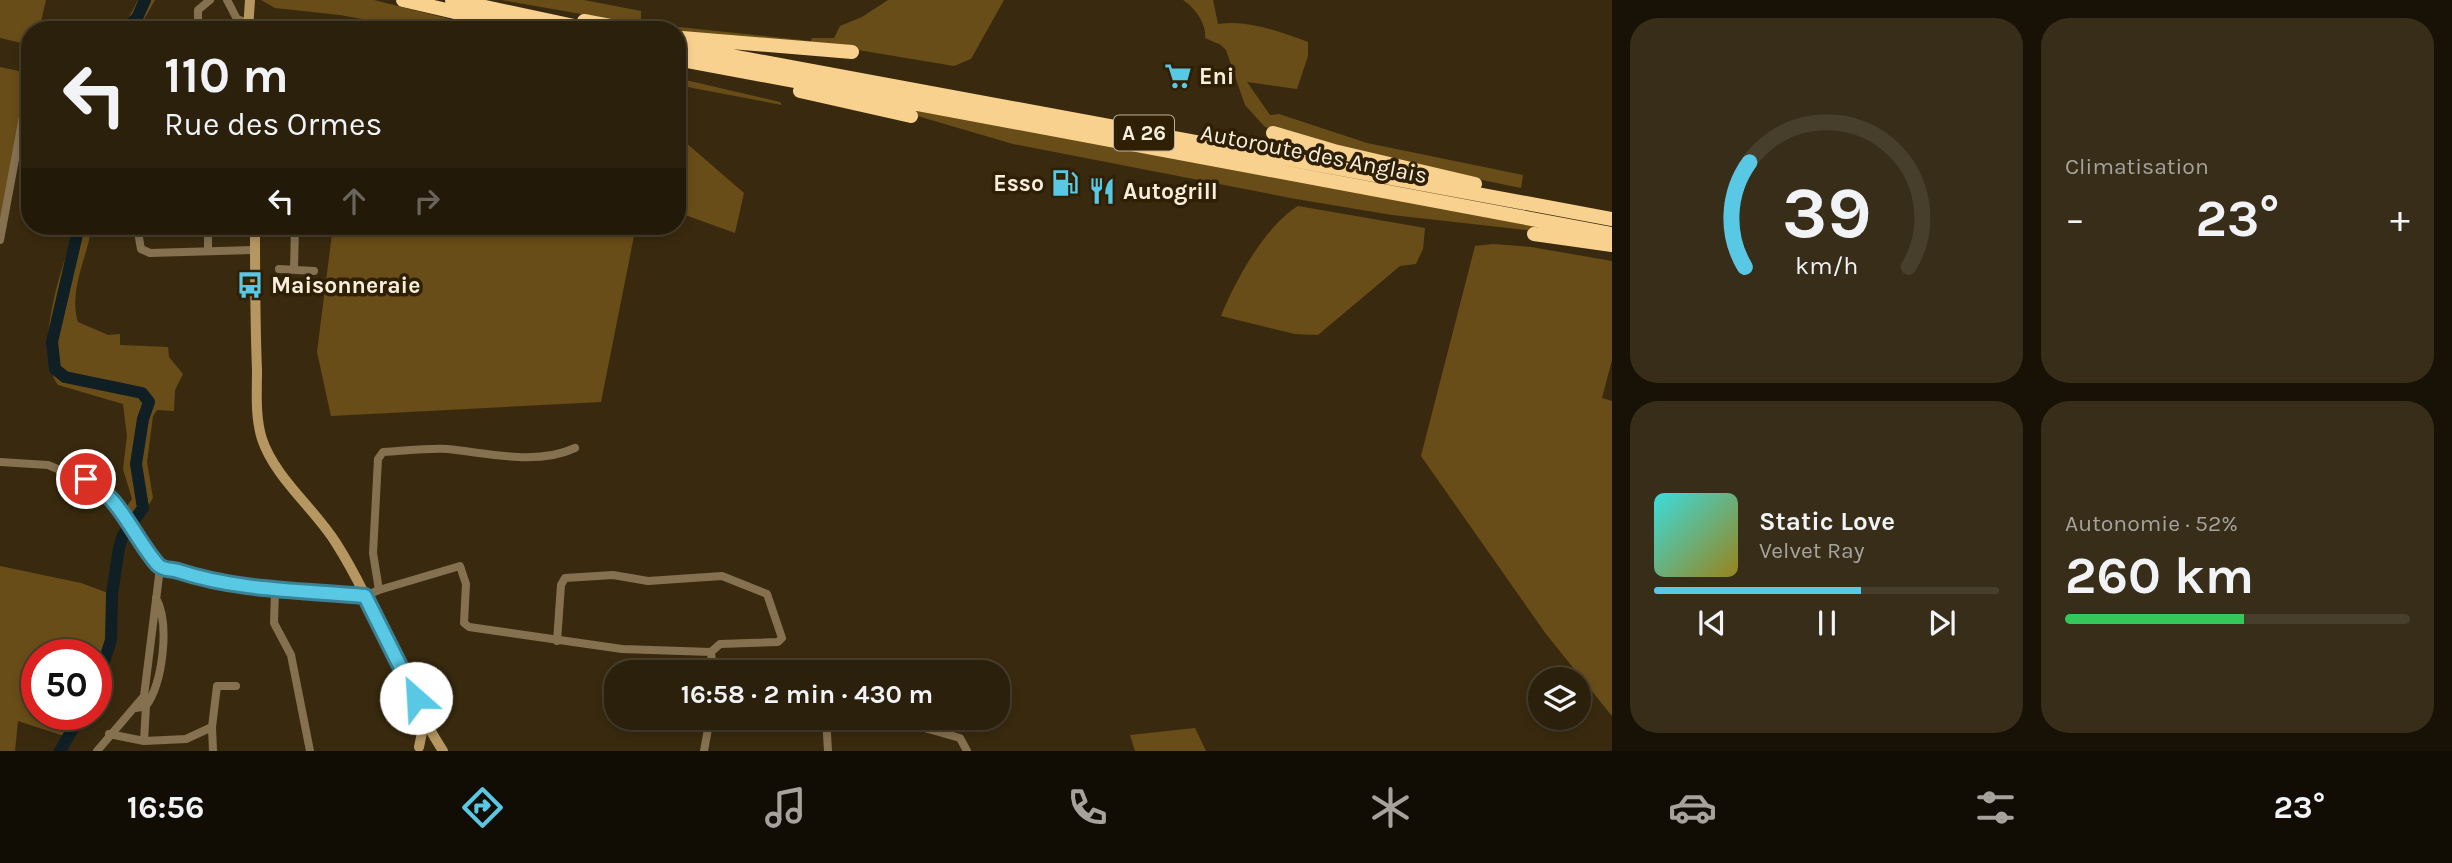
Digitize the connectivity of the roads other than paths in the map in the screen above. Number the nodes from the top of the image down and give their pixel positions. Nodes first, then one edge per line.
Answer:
1 (210, 0) edge
2 (227, 0) edge
3 (250, 0) edge
4 (403, 0) edge
5 (452, 0) edge
6 (198, 21) edge
7 (242, 21) edge
8 (246, 21) edge
9 (494, 21) edge
10 (551, 21) joint
11 (579, 21) edge
12 (686, 38) edge
13 (686, 48) edge
14 (852, 52) dead end
15 (686, 61) edge
16 (724, 68) junction
17 (911, 116) dead end
18 (21, 127) edge
19 (1273, 133) dead end
20 (1612, 218) edge
21 (1534, 234) dead end
22 (1612, 234) edge
23 (139, 235) edge
24 (208, 235) edge
25 (250, 235) edge
26 (254, 235) edge
27 (295, 235) edge
28 (0, 240) edge
29 (1612, 244) edge
30 (208, 250) junction
31 (253, 250) junction
32 (279, 269) dead end
33 (293, 270) junction
34 (314, 271) dead end
35 (575, 448) dead end
36 (0, 462) edge
37 (160, 568) junction
38 (379, 590) junction
39 (275, 591) junction
40 (365, 596) junction
41 (156, 598) junction
42 (557, 641) junction
43 (711, 652) junction
44 (712, 660) edge
45 (236, 687) dead end
46 (145, 706) junction
47 (133, 709) junction
48 (424, 723) junction
49 (212, 727) junction
50 (708, 730) edge
51 (827, 730) edge
52 (932, 730) edge
53 (110, 734) junction
54 (144, 741) junction
55 (440, 747) edge
56 (417, 749) edge
57 (97, 751) edge
58 (213, 751) edge
59 (310, 751) edge
60 (704, 751) edge
61 (828, 751) edge
62 (967, 751) edge

1 - 6 street
2 - 7 street
3 - 8 main road
4 - 9 highway
5 - 10 highway
10 - 11 highway
12 - 14 highway
13 - 20 highway, Autoroute des Anglais / A 26
15 - 16 highway, Autoroute des Anglais / A 26
16 - 17 highway
16 - 22 highway, Autoroute des Anglais / A 26
18 - 28 street
19 - 20 highway
21 - 29 highway
23 - 30 street
24 - 30 street
25 - 31 main road
26 - 31 main road
27 - 33 street
30 - 31 street
31 - 40 main road
32 - 33 street
33 - 34 street
35 - 38 street
36 - 37 street
37 - 39 street
37 - 41 street
38 - 40 street
38 - 42 street
39 - 40 street
39 - 59 street
40 - 48 main road
41 - 46 street
41 - 47 street
42 - 43 street
42 - 43 street
43 - 44 street
45 - 49 street
46 - 47 street
46 - 54 street
47 - 53 street
48 - 55 main road
48 - 56 main road
49 - 54 street
49 - 58 street
50 - 60 street
51 - 61 street
52 - 62 street
53 - 54 street
53 - 57 street
55 - 56 main road

